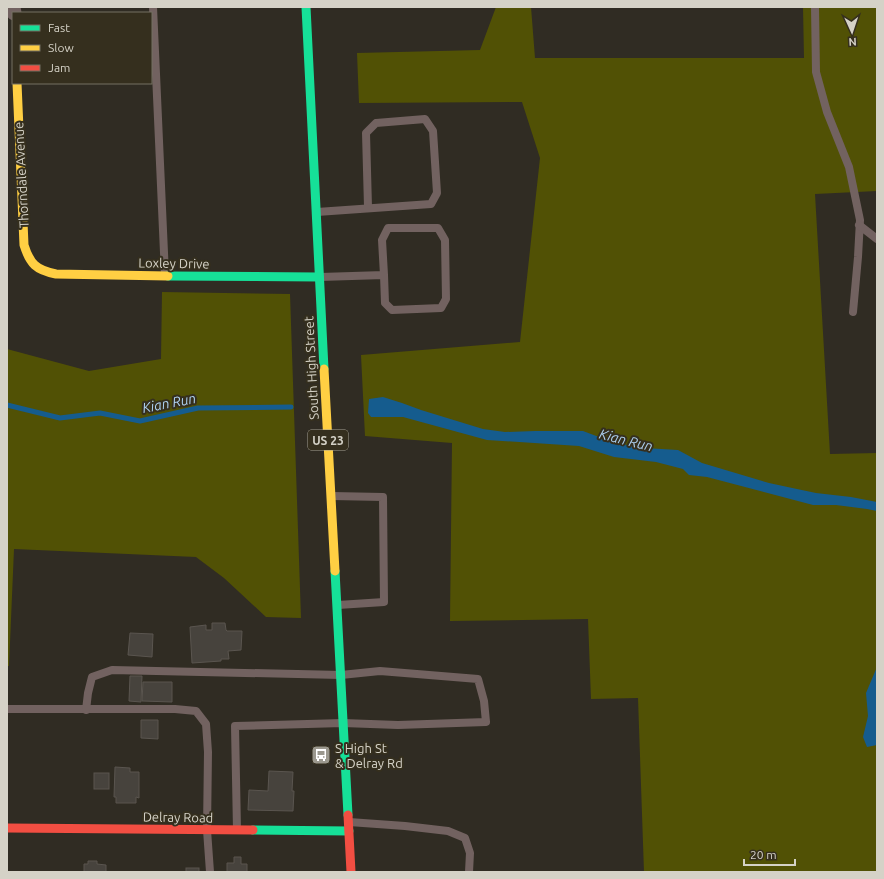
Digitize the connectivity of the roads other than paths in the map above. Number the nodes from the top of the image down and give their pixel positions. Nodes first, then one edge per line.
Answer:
1 (153, 7) edge
2 (306, 7) edge
3 (815, 7) edge
4 (17, 84) edge
5 (368, 207) junction
6 (316, 212) junction
7 (859, 225) junction
8 (877, 239) edge
9 (32, 265) joint
10 (384, 275) junction
11 (165, 276) junction
12 (319, 276) junction
13 (853, 312) dead end
14 (331, 496) junction
15 (337, 605) junction
16 (341, 675) junction
17 (7, 709) edge
18 (86, 710) junction
19 (343, 723) junction
20 (348, 822) junction
21 (7, 828) edge
22 (207, 830) junction
23 (237, 830) junction
24 (349, 831) junction
25 (210, 872) edge
26 (351, 872) edge
27 (469, 872) edge

1 - 11 lane
2 - 6 main road, South High Street / US 23
3 - 7 lane
4 - 9 main road, Thorndale Avenue
5 - 5 lane
5 - 6 lane
6 - 12 main road, South High Street / US 23
7 - 8 lane
7 - 13 lane
9 - 11 main road, Loxley Drive
10 - 10 lane
10 - 12 lane
11 - 12 main road, Loxley Drive
12 - 14 main road, South High Street / US 23
14 - 15 main road, South High Street / US 23
14 - 15 lane
15 - 16 main road, South High Street / US 23
16 - 18 lane
16 - 19 main road, South High Street / US 23
16 - 19 lane
17 - 18 lane
18 - 22 lane
19 - 20 main road, South High Street / US 23
19 - 23 lane
20 - 24 main road, South High Street / US 23
20 - 27 lane
21 - 22 main road, Delray Road
22 - 23 main road, Delray Road
22 - 25 lane
23 - 24 main road, Delray Road
24 - 26 main road, South High Street / US 23

